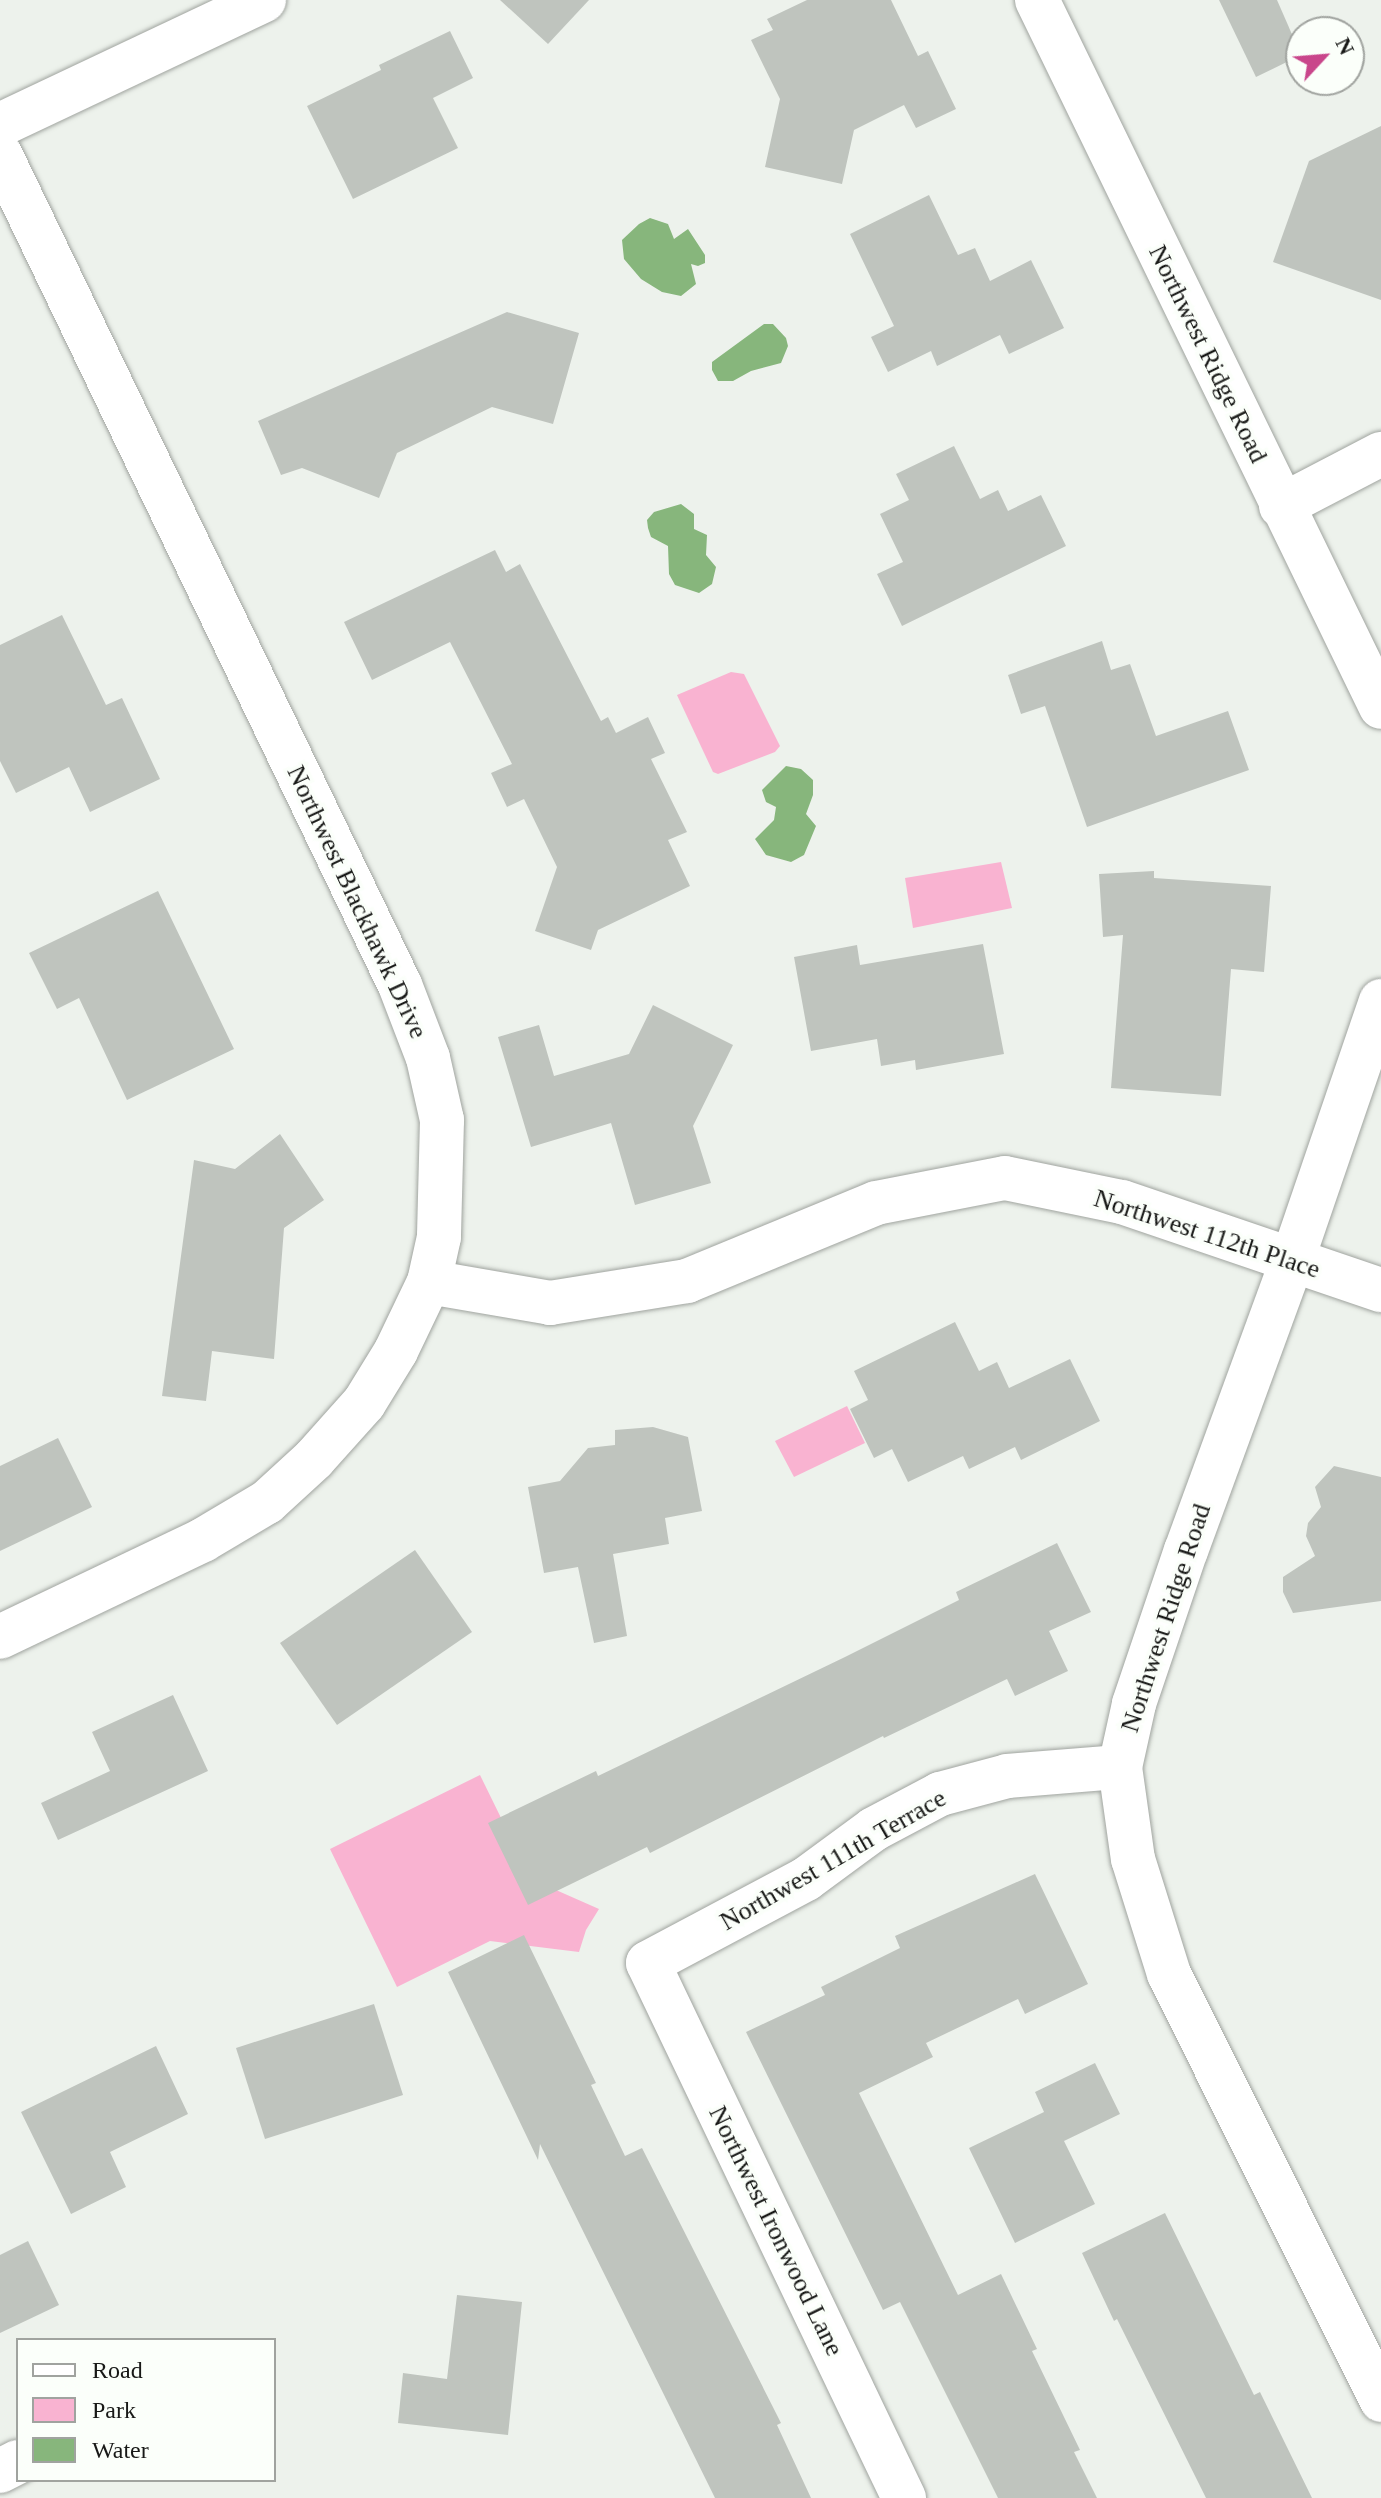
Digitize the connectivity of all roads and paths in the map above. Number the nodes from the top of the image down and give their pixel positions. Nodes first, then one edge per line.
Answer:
1 (264, 0) edge
2 (1037, 0) edge
3 (0, 125) edge
4 (0, 154) edge
5 (1381, 454) edge
6 (1281, 506) junction
7 (1381, 707) edge
8 (1381, 1001) edge
9 (1292, 1261) junction
10 (429, 1282) junction
11 (1381, 1290) edge
12 (0, 1637) edge
13 (1120, 1767) junction
14 (648, 1963) joint
15 (1381, 2400) edge
16 (904, 2498) edge

1 - 3 street
2 - 6 street, Northwest Ridge Road
4 - 10 street, Northwest Blackhawk Drive
5 - 6 street
6 - 7 street, Northwest Ridge Road
8 - 9 street, Northwest Ridge Road
9 - 10 street, Northwest 112th Place
9 - 11 street, Northwest 112th Place
9 - 13 street, Northwest Ridge Road
10 - 12 street, Northwest Blackhawk Drive
13 - 14 street, Northwest 111th Terrace
13 - 15 street, Northwest Ridge Road
14 - 16 street, Northwest Ironwood Lane

